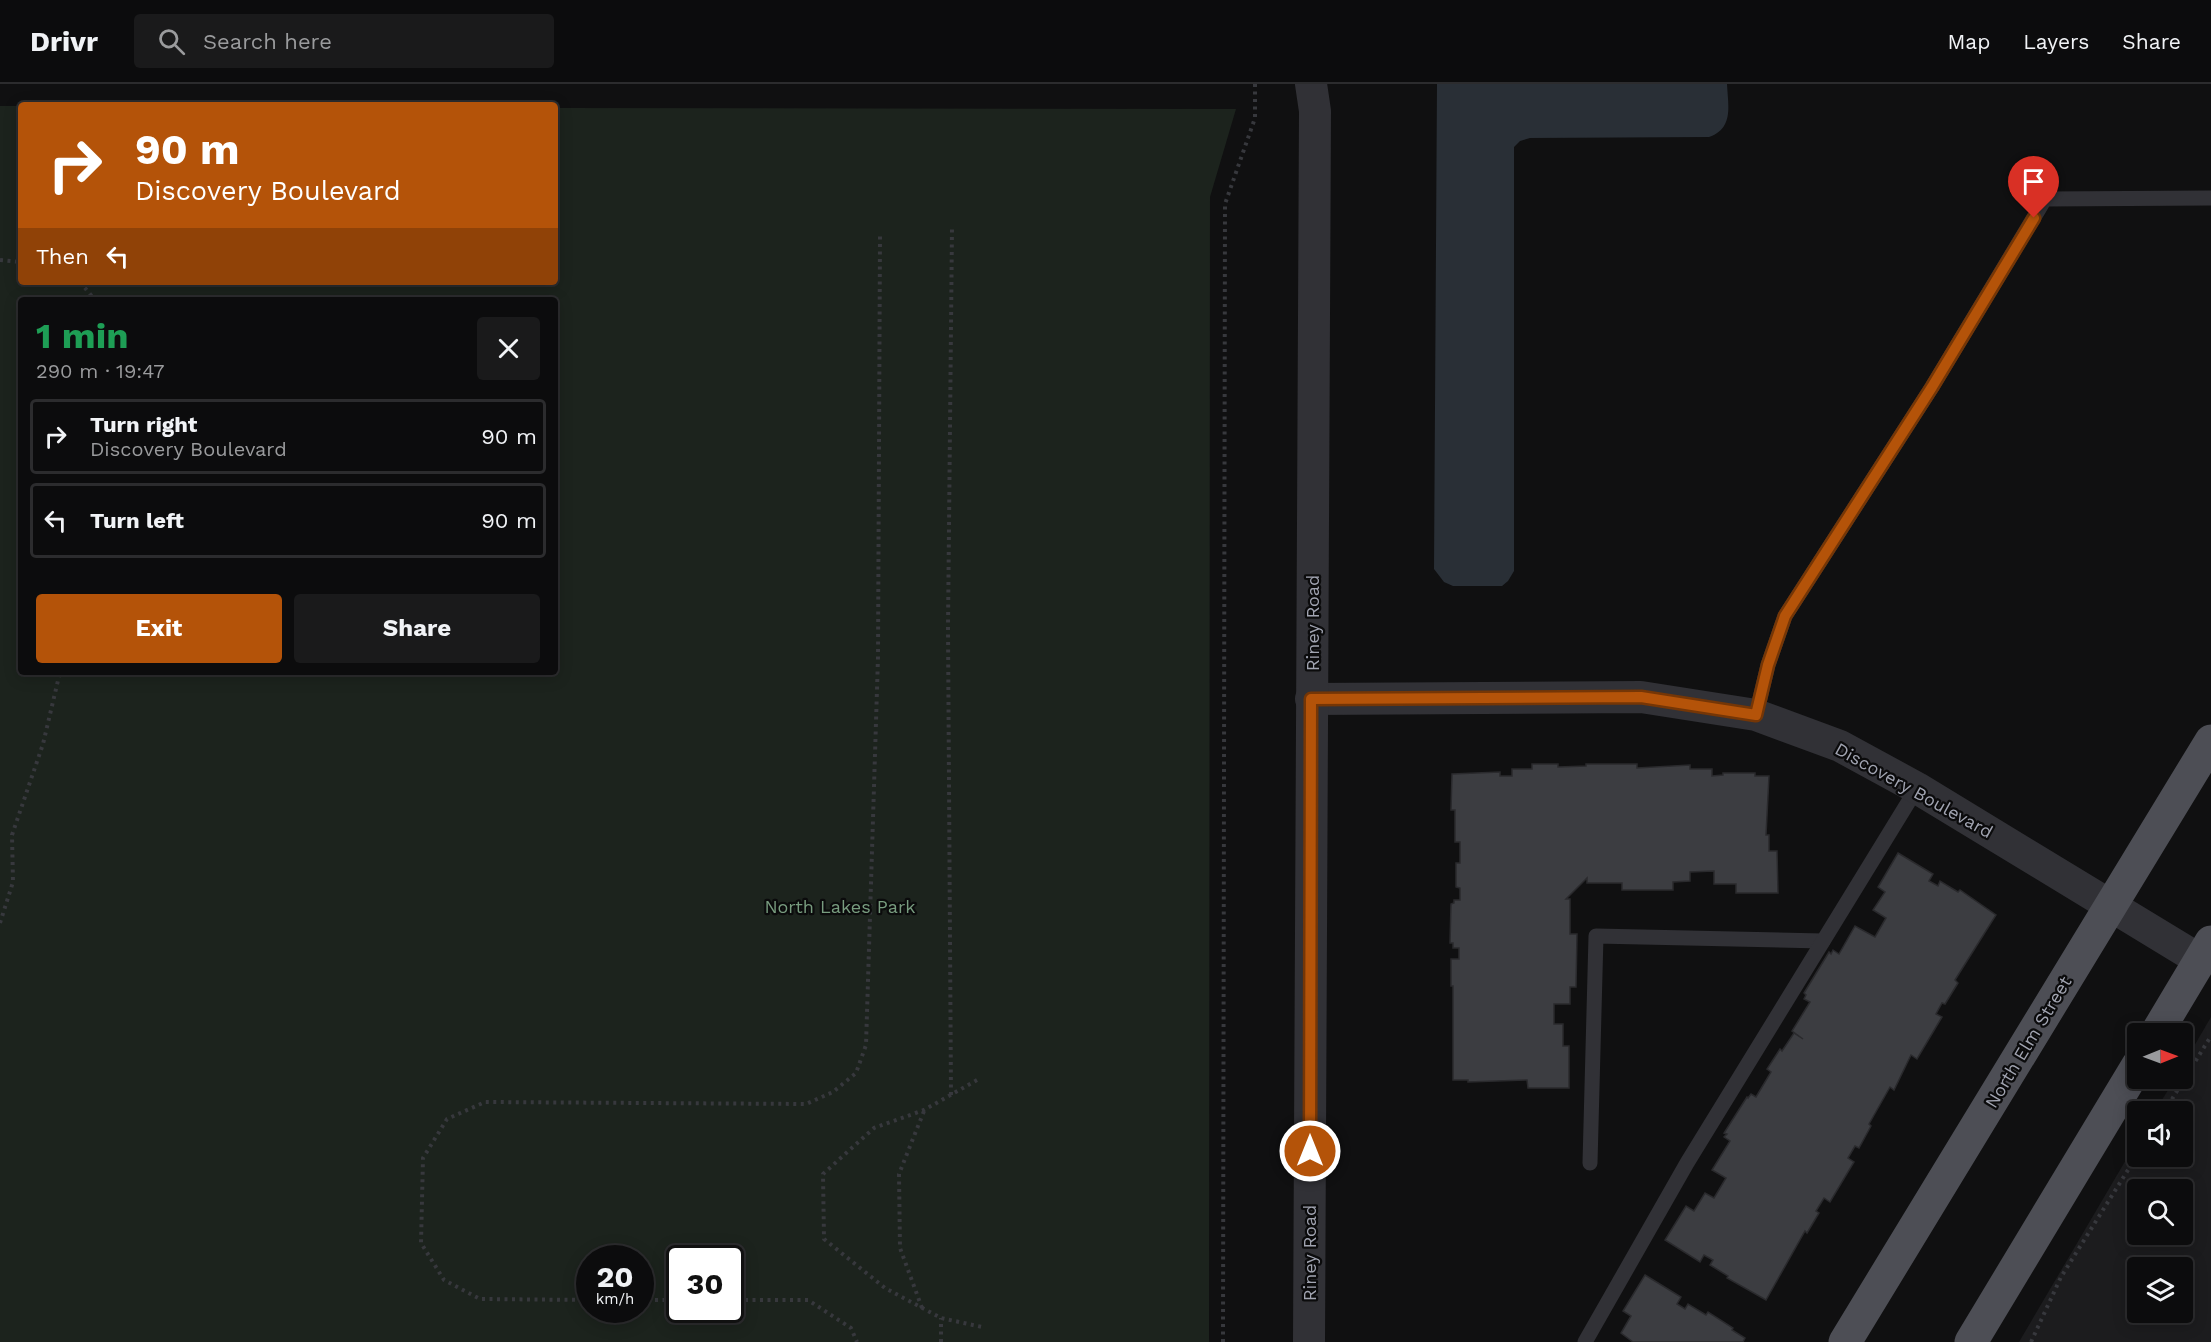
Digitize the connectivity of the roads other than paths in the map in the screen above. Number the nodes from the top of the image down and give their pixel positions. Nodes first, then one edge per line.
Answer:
1 (1311, 84) edge
2 (2211, 198) edge
3 (1311, 699) junction
4 (1756, 715) junction
5 (2211, 741) edge
6 (1917, 788) junction
7 (2112, 905) junction
8 (1823, 941) junction
9 (2206, 951) edge
10 (2163, 1023) edge
11 (2127, 1083) edge
12 (1590, 1163) dead end
13 (1309, 1342) edge
14 (1585, 1342) edge
15 (1845, 1342) edge
16 (1971, 1342) edge

1 - 3 street, Riney Road
2 - 4 lane
3 - 4 street, Discovery Boulevard
3 - 13 street, Riney Road
4 - 6 street, Discovery Boulevard
5 - 7 main road, North Elm Street
6 - 7 street, Discovery Boulevard
6 - 8 lane
7 - 9 street, Discovery Boulevard
7 - 15 main road, North Elm Street
8 - 12 lane
8 - 14 lane
9 - 10 main road
11 - 16 main road

